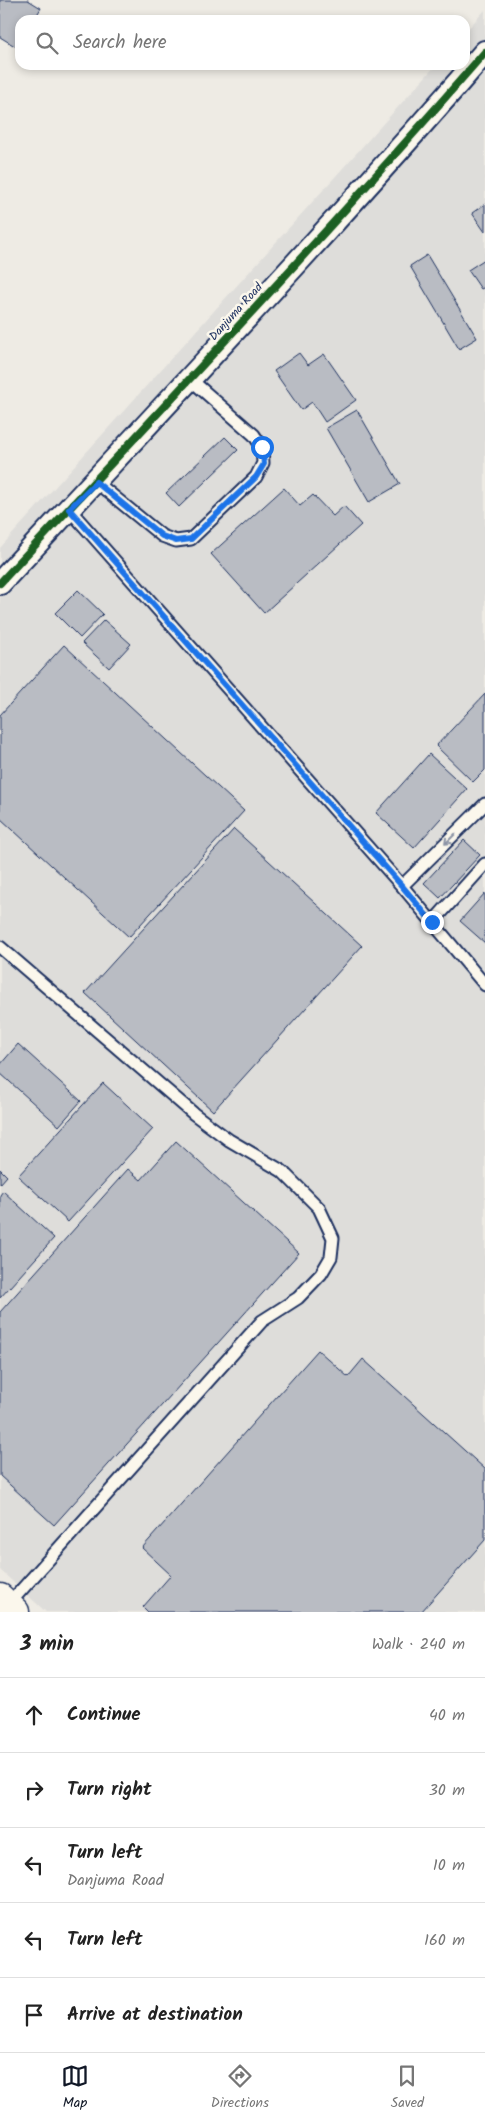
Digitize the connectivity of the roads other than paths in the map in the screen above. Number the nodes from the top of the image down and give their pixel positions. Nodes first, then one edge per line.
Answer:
1 (485, 52) edge
2 (470, 69) edge
3 (469, 70) edge
4 (190, 379) junction
5 (96, 482) junction
6 (69, 509) junction
7 (0, 583) edge
8 (485, 804) edge
9 (485, 864) edge
10 (402, 886) junction
11 (432, 922) junction
12 (0, 947) edge
13 (485, 986) edge
14 (8, 1605) edge

1 - 2 street, Danjuma Road
3 - 4 street, Danjuma Road
4 - 5 street, Danjuma Road
4 - 5 lane
5 - 6 street, Danjuma Road
6 - 7 street, Danjuma Road
6 - 10 lane
8 -> 10 lane
9 - 11 lane
10 - 11 lane
11 - 13 lane
12 - 14 lane

